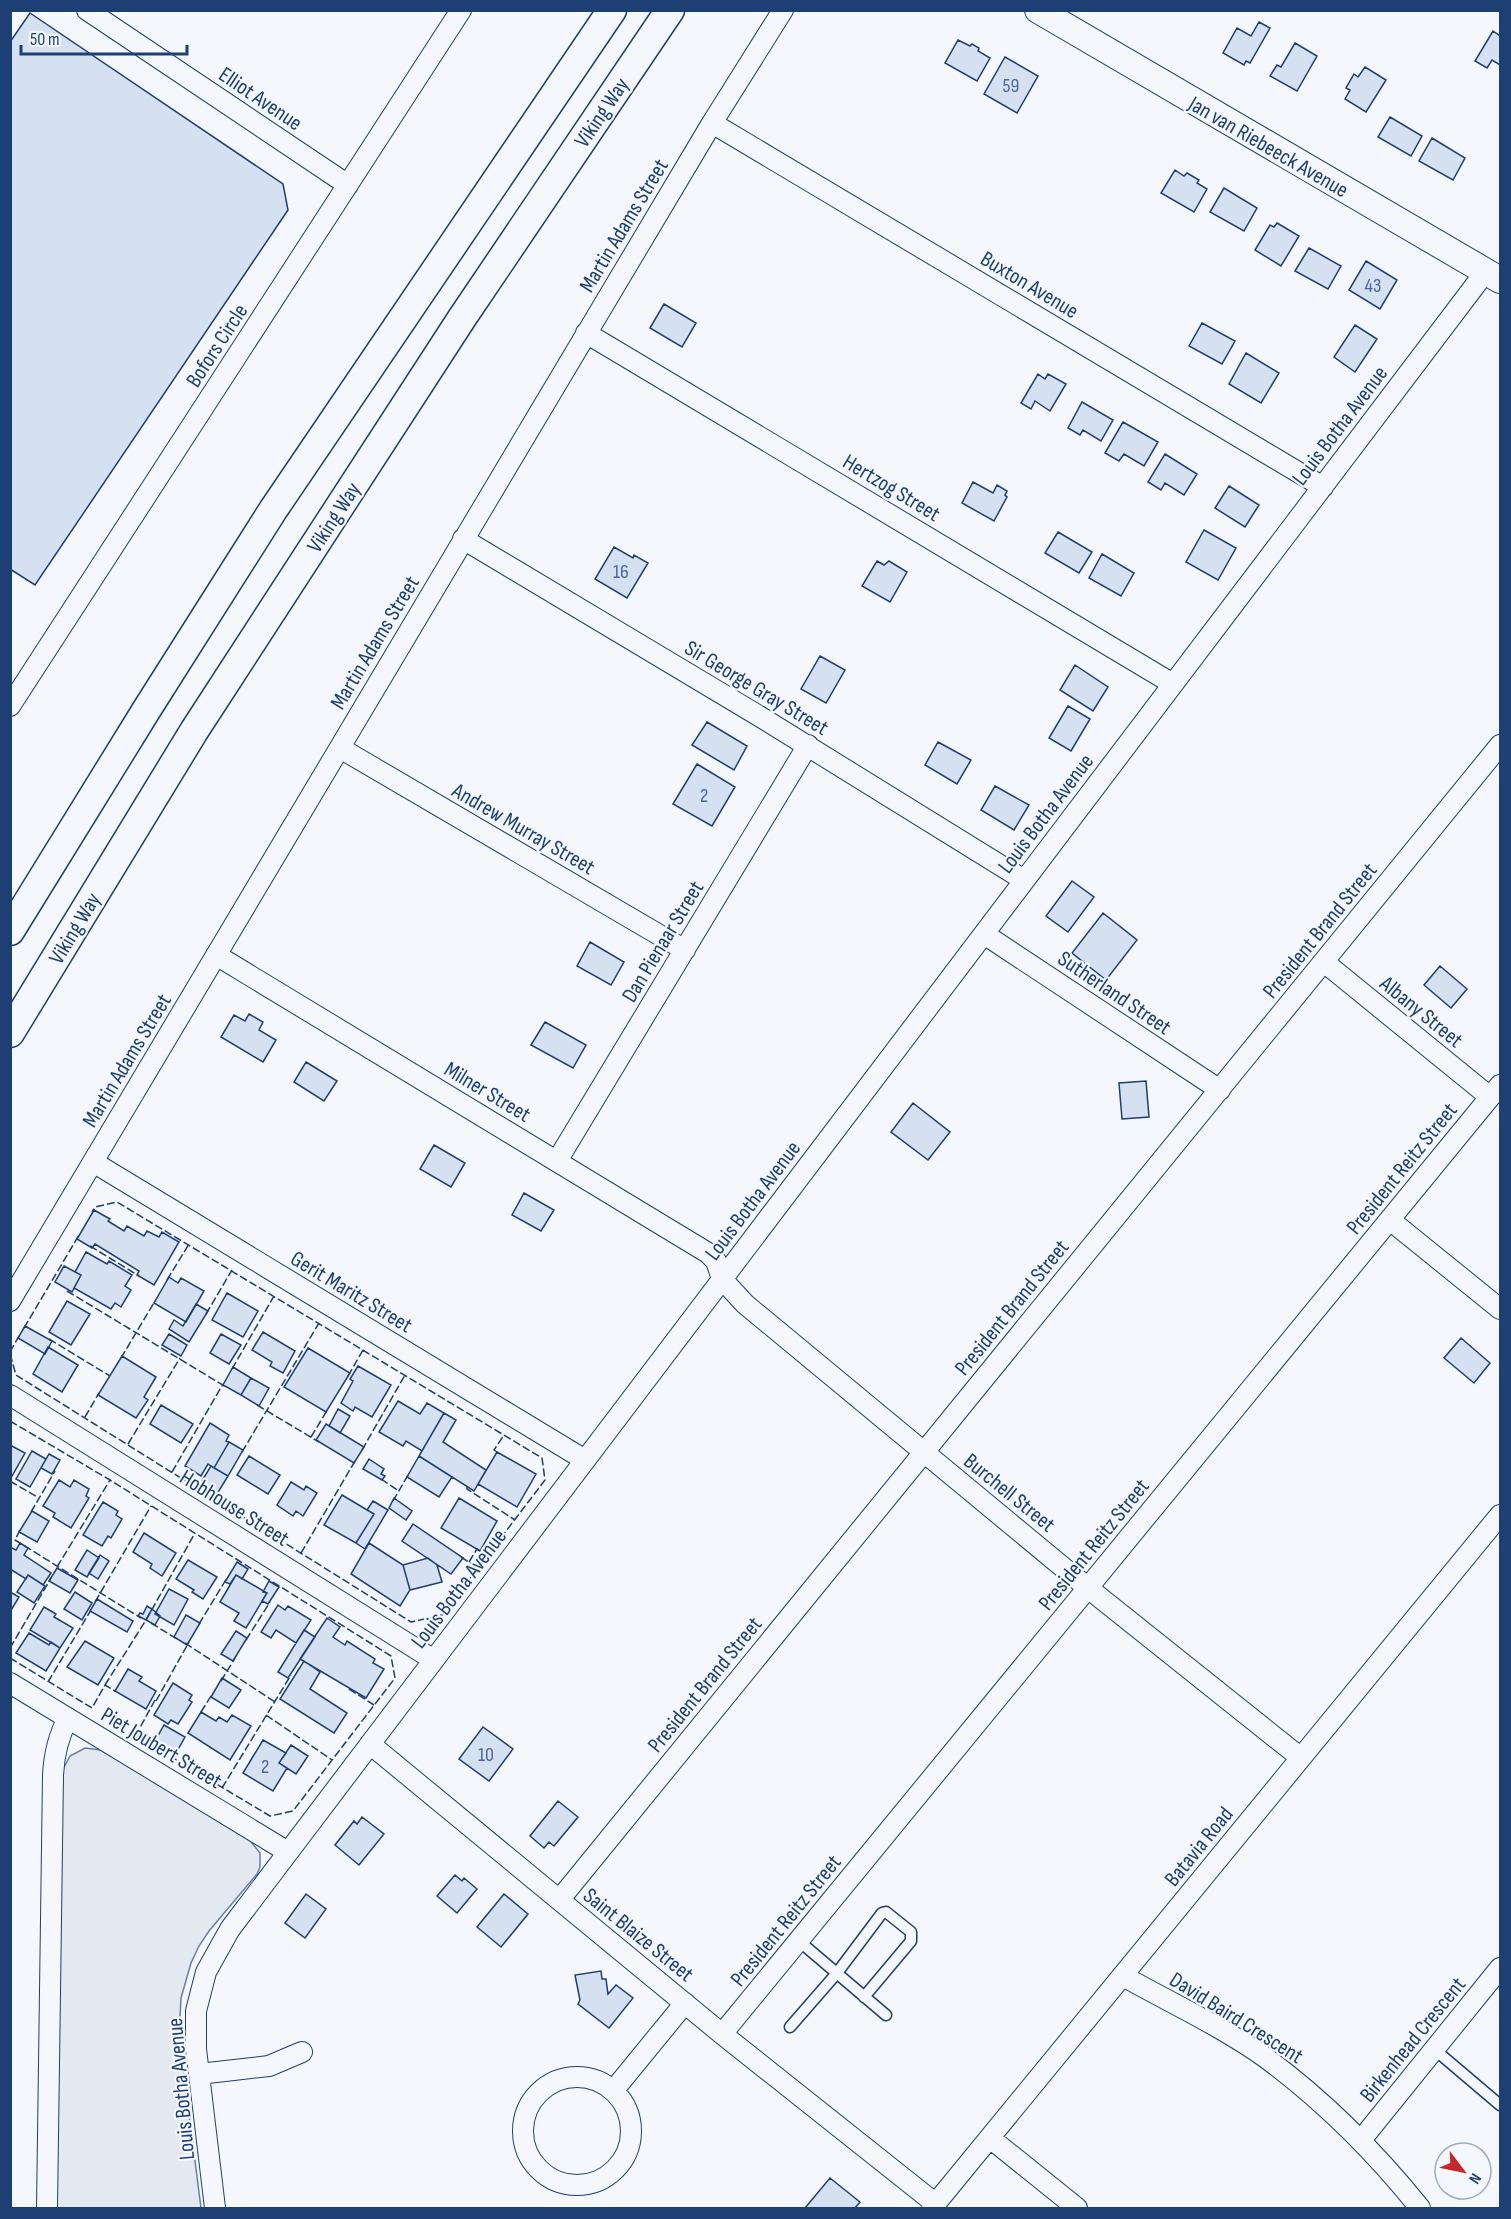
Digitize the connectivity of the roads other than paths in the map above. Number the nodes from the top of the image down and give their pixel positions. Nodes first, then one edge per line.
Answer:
1 (87, 10) edge
2 (461, 10) edge
3 (612, 10) edge
4 (670, 10) edge
5 (783, 10) edge
6 (1038, 10) edge
7 (712, 123) junction
8 (348, 185) junction
9 (1493, 275) edge
10 (586, 333) junction
11 (1323, 487) junction
12 (463, 539) junction
13 (1173, 684) junction
14 (10, 705) edge
15 (1500, 745) edge
16 (808, 746) junction
17 (339, 748) junction
18 (1024, 880) junction
19 (10, 931) edge
20 (984, 934) junction
21 (685, 950) junction
22 (216, 955) junction
23 (1324, 962) junction
24 (10, 1033) edge
25 (1220, 1090) junction
26 (1495, 1091) edge
27 (557, 1161) junction
28 (93, 1162) junction
29 (1390, 1220) junction
30 (722, 1279) junction
31 (10, 1301) edge
32 (1500, 1309) edge
33 (10, 1395) edge
34 (924, 1453) junction
35 (585, 1460) junction
36 (1500, 1515) edge
37 (1088, 1588) junction
38 (434, 1660) junction
39 (10, 1683) edge
40 (68, 1718) junction
41 (370, 1744) junction
42 (1301, 1758) junction
43 (288, 1852) junction
44 (560, 1899) junction
45 (799, 1941) junction
46 (1500, 1968) edge
47 (837, 1973) junction
48 (1123, 1976) junction
49 (864, 1997) junction
50 (685, 2002) junction
51 (886, 2015) dead end
52 (790, 2027) dead end
53 (722, 2034) junction
54 (1434, 2049) junction
55 (302, 2052) dead end
56 (199, 2074) junction
57 (613, 2091) junction
58 (1500, 2105) edge
59 (990, 2138) junction
60 (1361, 2140) junction
61 (934, 2206) edge
62 (47, 2208) edge
63 (215, 2208) edge
64 (1077, 2208) edge
65 (1420, 2208) edge

1 - 8 street, Elliot Avenue
2 - 8 street, Bofors Circle
3 - 19 main road
4 - 24 main road, Viking Way
5 - 7 street, Martin Adams Street
6 - 9 street, Jan van Riebeeck Avenue
7 - 10 street, Martin Adams Street
7 - 11 street, Buxton Avenue
8 - 14 street, Bofors Circle
9 - 11 street, Louis Botha Avenue
10 - 12 street, Martin Adams Street
10 - 13 street, Hertzog Street
11 - 13 street, Louis Botha Avenue
12 - 16 street, Sir George Gray Street
12 - 17 street, Martin Adams Street
13 - 18 street, Louis Botha Avenue
15 - 23 street, President Brand Street
16 - 18 street, Sir George Gray Street
16 - 21 street, Dan Pienaar Street
17 - 21 street, Andrew Murray Street
17 - 22 street, Martin Adams Street
18 - 20 street, Louis Botha Avenue
20 - 25 street, Sutherland Street
20 - 30 street, Louis Botha Avenue
21 - 27 street, Dan Pienaar Street
22 - 27 street, Milner Street
22 - 28 street, Martin Adams Street
23 - 25 street, President Brand Street
23 - 26 street, Albany Street
25 - 34 street, President Brand Street
26 - 29 street, President Reitz Street
27 - 30 street, Milner Street
28 - 31 street, Martin Adams Street
28 - 35 street, Gerit Maritz Street
29 - 32 street
29 - 37 street, President Reitz Street
30 - 34 street, Burchell Street
30 - 35 street, Louis Botha Avenue
33 - 38 street, Hobhouse Street
34 - 37 street, Burchell Street
34 - 44 street, President Brand Street
35 - 38 street, Louis Botha Avenue
36 - 42 street, Batavia Road
37 - 42 street, Burchell Street
37 - 45 street, President Reitz Street
38 - 41 street, Louis Botha Avenue
39 - 40 street, Piet Joubert Street
40 - 43 street, Piet Joubert Street
40 - 62 street
41 - 43 street, Louis Botha Avenue
41 - 44 street, Saint Blaize Street
42 - 48 street, Batavia Road
43 - 56 street, Louis Botha Avenue
44 - 50 street, Saint Blaize Street
45 - 47 lane
45 - 53 street, President Reitz Street
46 - 54 street, Birkenhead Crescent
47 - 49 lane
47 - 49 lane
47 - 52 lane
48 - 59 street, Batavia Road
48 - 60 street, David Baird Crescent
49 - 51 lane
50 - 53 street, Saint Blaize Street
50 - 57 street
53 - 61 street, Saint Blaize Street
54 - 58 lane
54 - 60 street, Birkenhead Crescent
55 - 56 street
56 - 63 street, Louis Botha Avenue
57 - 57 street
59 - 61 street, Batavia Road
59 - 64 street
60 - 65 street, David Baird Crescent

